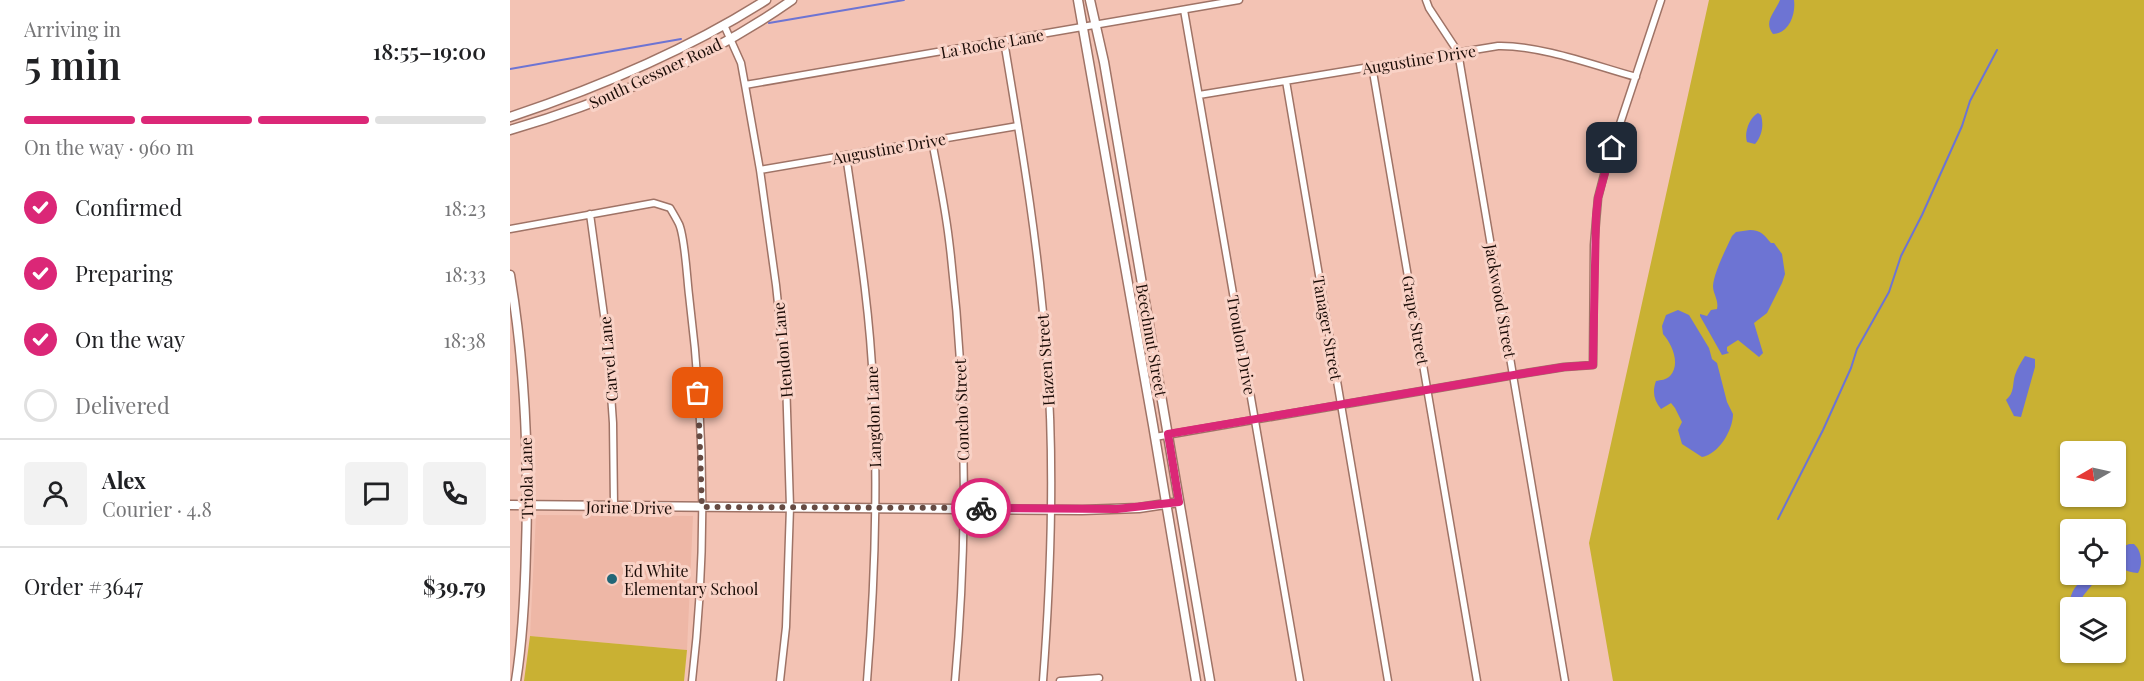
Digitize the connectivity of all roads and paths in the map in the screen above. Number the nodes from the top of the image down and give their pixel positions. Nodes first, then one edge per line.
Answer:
1 (766, 0) edge
2 (792, 0) edge
3 (1078, 0) edge
4 (1090, 0) edge
5 (1239, 0) edge
6 (1426, 0) edge
7 (1661, 0) edge
8 (1185, 10) junction
9 (724, 25) junction
10 (1096, 25) junction
11 (1084, 27) junction
12 (730, 38) junction
13 (1004, 41) junction
14 (1458, 52) junction
15 (1372, 66) junction
16 (1636, 76) junction
17 (1286, 81) junction
18 (602, 85) junction
19 (745, 85) junction
20 (1199, 95) junction
21 (607, 99) junction
22 (510, 117) edge
23 (1018, 126) junction
24 (510, 130) edge
25 (932, 141) junction
26 (1120, 154) junction
27 (846, 155) junction
28 (1106, 157) junction
29 (760, 170) junction
30 (590, 214) junction
31 (510, 229) edge
32 (510, 275) edge
33 (1145, 301) junction
34 (1132, 304) junction
35 (1514, 375) junction
36 (1428, 390) junction
37 (1341, 405) junction
38 (1255, 419) junction
39 (1168, 434) junction
40 (1155, 437) junction
41 (1179, 502) junction
42 (1166, 504) junction
43 (510, 505) edge
44 (527, 505) junction
45 (614, 506) junction
46 (702, 507) junction
47 (790, 507) junction
48 (876, 508) junction
49 (964, 508) junction
50 (1052, 509) junction
51 (1200, 626) junction
52 (1187, 628) junction
53 (1099, 678) dead end
54 (516, 681) edge
55 (692, 681) edge
56 (780, 681) edge
57 (867, 681) edge
58 (955, 681) edge
59 (1043, 681) edge
60 (1060, 681) edge
61 (1196, 681) edge
62 (1209, 681) edge
63 (1300, 681) edge
64 (1388, 681) edge
65 (1477, 681) edge
66 (1565, 681) edge

1 - 9 main road, South Gessner Road
2 - 12 main road, South Gessner Road
3 - 11 main road, Beechnut Street
4 - 10 main road, Beechnut Street
5 - 8 street, La Roche Lane
6 - 14 street, Jackwood Street
7 - 16 street
8 - 10 street, La Roche Lane
8 - 20 street, Troulon Drive
9 - 12 street, Hendon Lane
9 - 18 main road, South Gessner Road
10 - 11 street, La Roche Lane
10 - 26 main road, Beechnut Street
11 - 13 street, La Roche Lane
11 - 28 main road, Beechnut Street
12 - 19 street, Hendon Lane
12 - 21 main road, South Gessner Road
13 - 19 street, La Roche Lane
13 - 23 street, Hazen Street
14 - 15 street, Augustine Drive
14 - 16 street, Augustine Drive
14 - 35 street, Jackwood Street
15 - 17 street, Augustine Drive
15 - 36 street, Grape Street
16 - 35 street
17 - 20 street, Augustine Drive
17 - 37 street, Tanager Street
18 - 21 main road
18 - 22 main road, South Gessner Road
19 - 29 street, Hendon Lane
20 - 38 street, Troulon Drive
21 - 24 main road, South Gessner Road
23 - 25 street, Augustine Drive
23 - 50 street, Hazen Street
25 - 27 street, Augustine Drive
25 - 49 street, Concho Street
26 - 28 main road
26 - 33 main road, Beechnut Street
27 - 29 street, Augustine Drive
27 - 48 street, Langdon Lane
28 - 34 main road, Beechnut Street
29 - 47 street, Hendon Lane
30 - 31 street
30 - 45 street, Carvel Lane
30 - 46 street
32 - 44 main road, Triola Lane
33 - 34 main road
33 - 39 main road, Beechnut Street
34 - 40 main road, Beechnut Street
35 - 36 street
35 - 66 street, Jackwood Street
36 - 37 street
36 - 65 street, Grape Street
37 - 38 street
37 - 64 street, Tanager Street
38 - 39 street
38 - 63 street, Troulon Drive
39 - 40 street
39 - 41 main road, Beechnut Street
40 - 42 main road, Beechnut Street
41 - 42 main road, Jorine Drive
41 - 51 main road, Beechnut Street
42 - 50 main road, Jorine Drive
42 - 52 main road, Beechnut Street
43 - 44 main road, Jorine Drive
44 - 45 main road, Jorine Drive
44 - 54 main road, Triola Lane
45 - 46 main road, Jorine Drive
46 - 47 main road, Jorine Drive
46 - 55 street
47 - 48 main road, Jorine Drive
47 - 56 street, Hendon Lane
48 - 49 main road, Jorine Drive
48 - 57 street, Langdon Lane
49 - 50 main road, Jorine Drive
49 - 58 street, Concho Street
50 - 59 street, Hazen Street
51 - 52 main road
51 - 62 main road, Beechnut Street
52 - 61 main road, Beechnut Street
53 - 60 street

